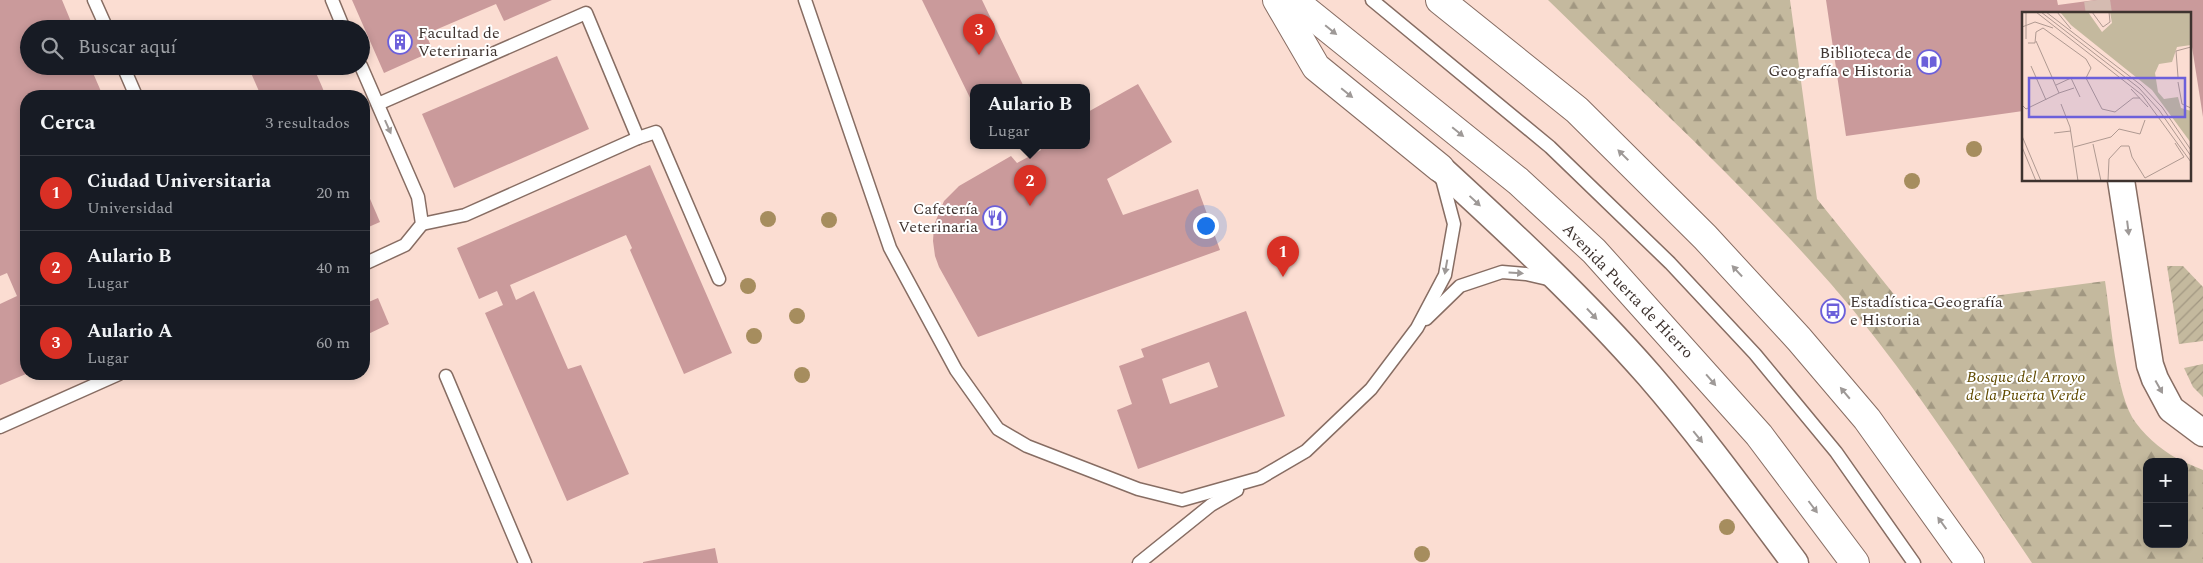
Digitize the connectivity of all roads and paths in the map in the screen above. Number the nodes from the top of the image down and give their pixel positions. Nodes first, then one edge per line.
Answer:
1 (94, 0) edge
2 (332, 0) edge
3 (805, 0) edge
4 (1277, 0) edge
5 (1293, 0) edge
6 (1372, 0) edge
7 (1440, 0) edge
8 (103, 20) edge
9 (340, 20) edge
10 (127, 75) edge
11 (365, 75) edge
12 (133, 90) edge
13 (378, 104) junction
14 (638, 138) junction
15 (1440, 168) junction
16 (2121, 181) edge
17 (422, 224) junction
18 (370, 261) edge
19 (719, 279) dead end
20 (1562, 282) junction
21 (1417, 328) junction
22 (446, 376) dead end
23 (106, 380) edge
24 (0, 427) edge
25 (2203, 433) edge
26 (1260, 478) junction
27 (525, 563) edge
28 (1139, 563) edge
29 (1795, 563) edge
30 (1855, 563) edge
31 (1914, 563) edge
32 (1970, 563) edge

1 - 8 lane
2 - 9 lane
3 - 26 lane
4 -> 15 highway
5 -> 30 highway, Avenida Puerta de Hierro
6 - 31 lane
32 -> 7 highway
10 - 12 lane
11 - 13 lane
13 - 14 lane
13 -> 17 lane
14 - 17 lane
14 - 19 lane
15 -> 20 street
15 -> 21 lane
16 -> 25 street
17 - 18 lane
21 -> 20 lane
20 -> 29 street
21 - 26 lane
22 - 27 lane
23 - 24 lane
26 - 28 lane

